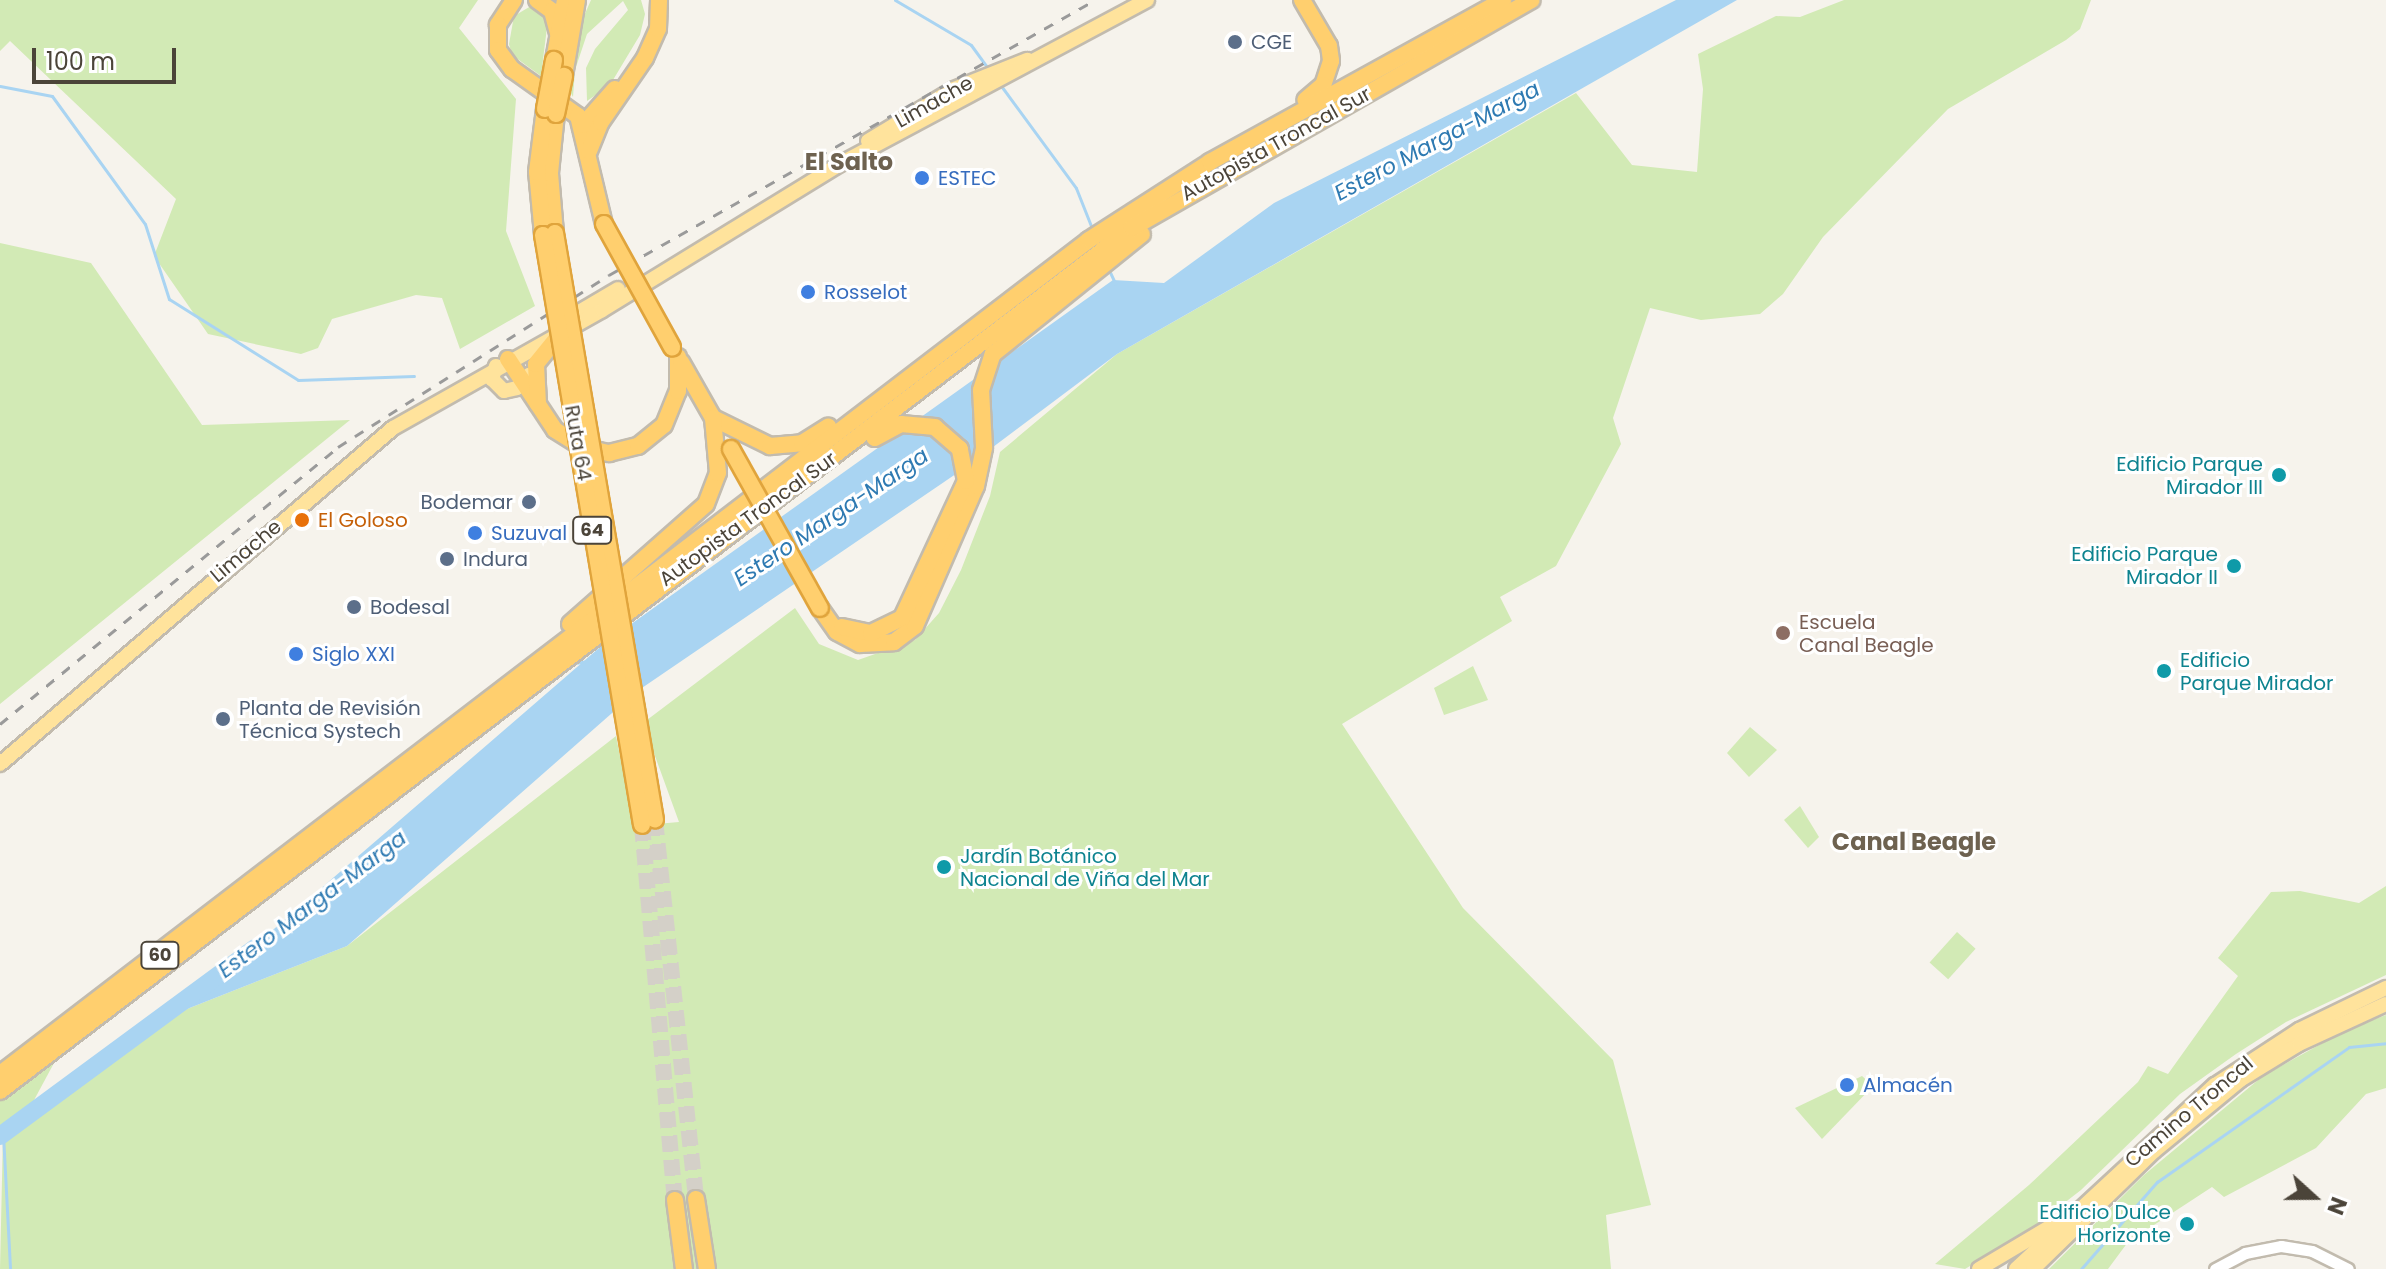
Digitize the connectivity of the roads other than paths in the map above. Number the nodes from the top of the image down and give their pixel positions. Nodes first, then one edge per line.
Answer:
1 (522, 0) edge
2 (537, 0) edge
3 (647, 0) edge
4 (659, 0) edge
5 (1147, 0) edge
6 (1302, 0) edge
7 (1503, 0) edge
8 (1532, 0) edge
9 (576, 3) edge
10 (510, 4) edge
11 (559, 38) junction
12 (550, 111) junction
13 (579, 118) junction
14 (1282, 122) junction
15 (588, 153) junction
16 (1130, 228) junction
17 (710, 240) junction
18 (1095, 254) junction
19 (560, 334) junction
20 (675, 352) junction
21 (502, 362) junction
22 (535, 368) junction
23 (521, 385) junction
24 (539, 410) junction
25 (713, 418) junction
26 (667, 579) junction
27 (823, 613) junction
28 (519, 676) junction
29 (0, 764) edge
30 (648, 822) tunnel mouth
31 (2386, 988) edge
32 (2386, 1004) edge
33 (0, 1074) edge
34 (0, 1091) edge
35 (2105, 1198) junction
36 (696, 1199) tunnel mouth
37 (675, 1200) tunnel mouth
38 (2074, 1212) junction
39 (684, 1269) edge
40 (707, 1269) edge
41 (1979, 1269) edge
42 (2016, 1269) edge
43 (2033, 1269) edge
44 (2042, 1269) edge
45 (2215, 1269) edge
46 (2348, 1269) edge

1 - 10 highway
2 - 11 highway
3 - 13 highway
4 - 15 highway
5 - 17 main road, Limache
6 - 14 highway
7 - 14 highway, Autopista Troncal Sur
8 - 16 highway, Autopista Troncal Sur
9 - 11 highway, 64
9 - 12 highway, 64, bridge
10 - 13 highway
11 - 12 highway, 64, bridge
12 - 30 highway, Ruta 64 / 64, bridge
13 - 15 highway
14 - 16 highway, Autopista Troncal Sur
15 - 20 highway, bridge
16 - 18 highway, Autopista Troncal Sur
16 - 18 highway
17 - 19 main road, Limache
17 - 21 main road, Limache
18 - 25 highway
18 - 26 highway, Autopista Troncal Sur
18 - 27 highway
18 - 28 highway, Autopista Troncal Sur
19 - 21 main road, Limache
19 - 22 highway
20 - 24 highway
20 - 25 highway
21 - 23 highway
21 - 23 main road
21 - 29 main road, Limache
22 - 23 main road
22 - 24 highway
23 - 24 highway
25 - 27 highway, bridge
25 - 28 highway
26 - 27 highway
26 - 34 highway, Autopista Troncal Sur / 60
28 - 33 highway, Autopista Troncal Sur / 60
31 - 38 main road, Camino Troncal
32 - 35 main road, Camino Troncal
35 - 43 main road, Camino Troncal
35 - 44 main road
36 - 40 highway
37 - 39 highway
38 - 41 main road
38 - 42 main road, Camino Troncal
45 - 46 street

